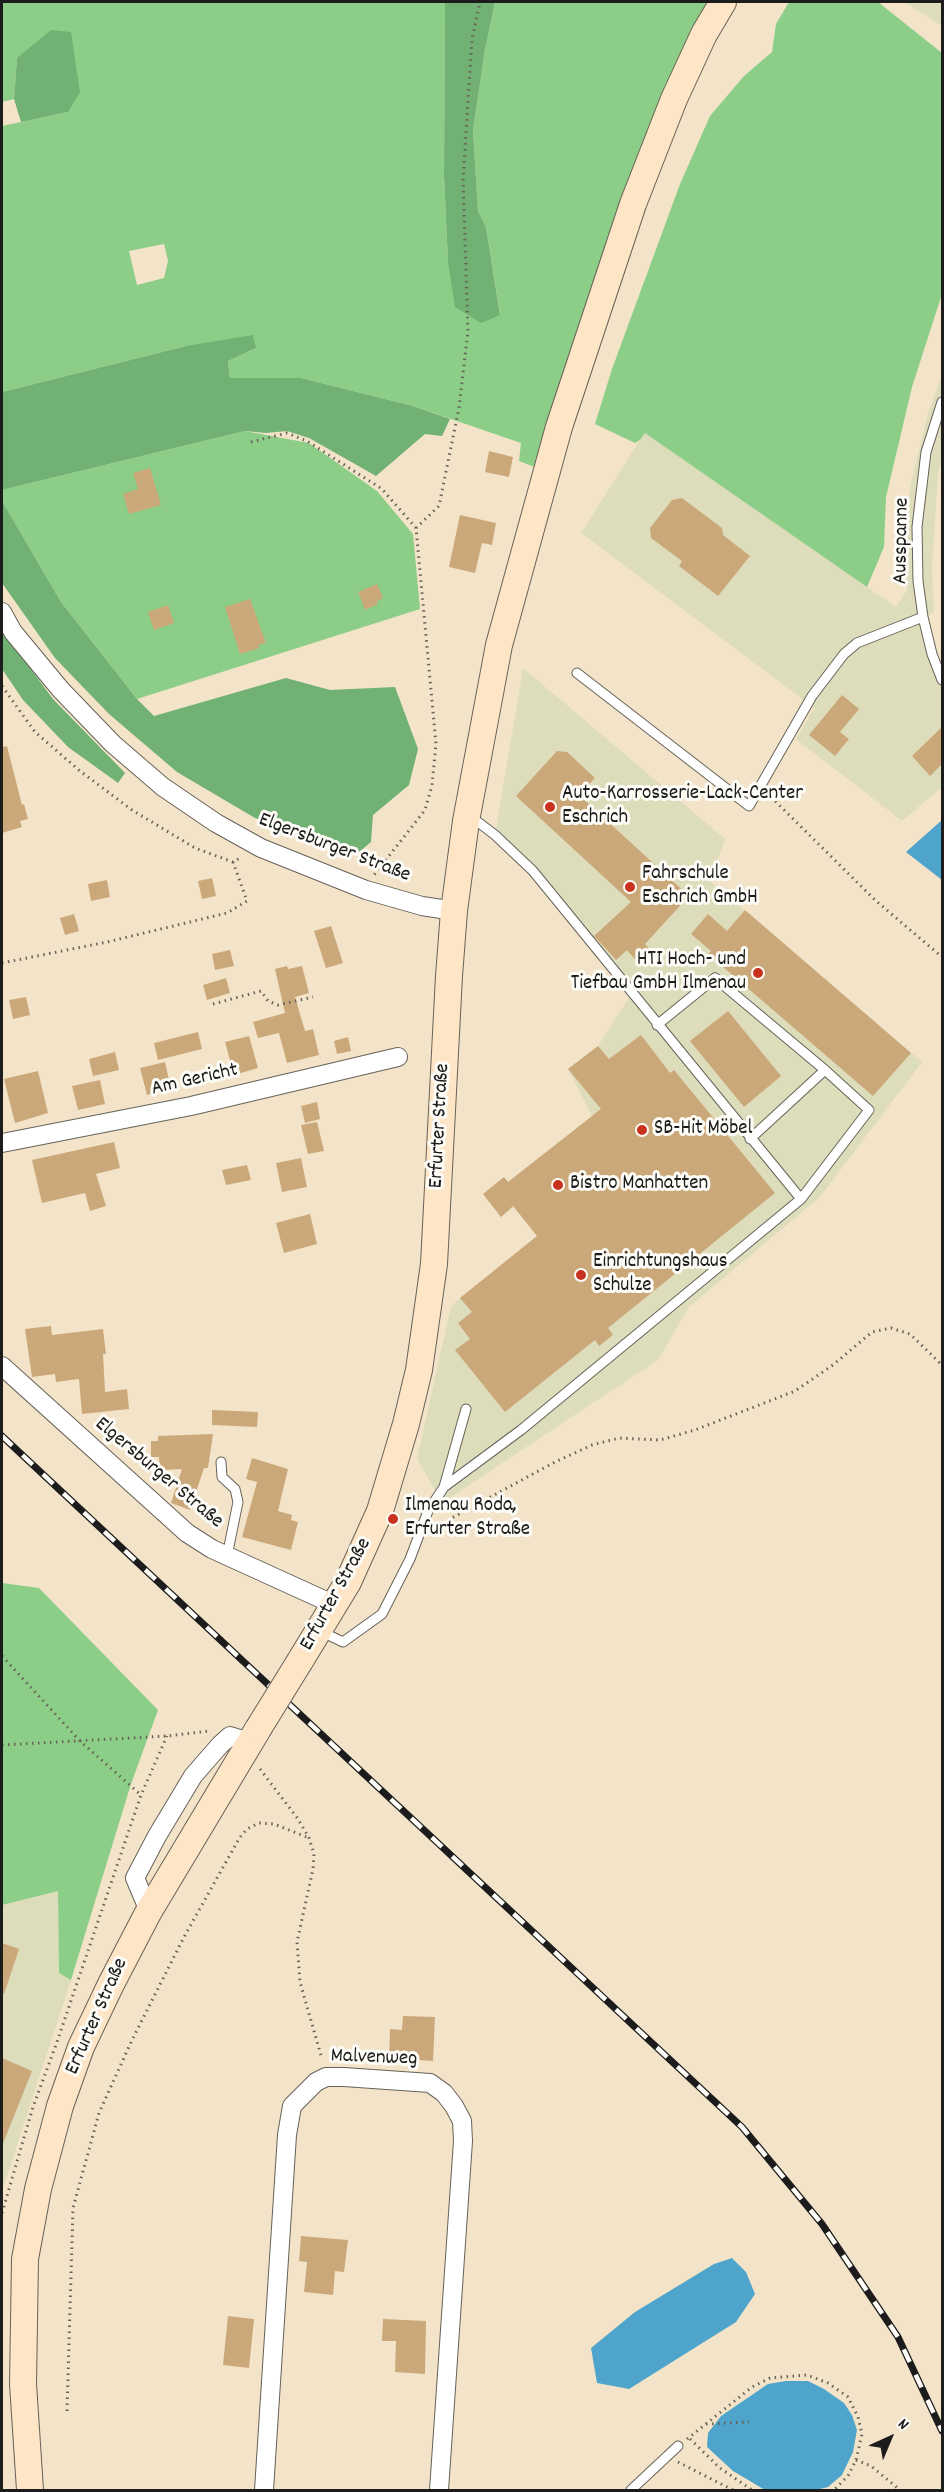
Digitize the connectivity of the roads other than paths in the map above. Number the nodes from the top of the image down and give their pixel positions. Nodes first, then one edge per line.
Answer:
1 (723, 2) edge
2 (942, 402) edge
3 (2, 612) edge
4 (923, 617) junction
5 (577, 673) dead end
6 (942, 680) edge
7 (466, 821) junction
8 (454, 911) junction
9 (657, 1025) junction
10 (398, 1057) dead end
11 (825, 1070) junction
12 (750, 1139) junction
13 (2, 1143) edge
14 (801, 1199) junction
15 (2, 1366) edge
16 (466, 1409) dead end
17 (221, 1462) dead end
18 (444, 1487) junction
19 (227, 1556) junction
20 (335, 1605) junction
21 (319, 1630) junction
22 (678, 2446) dead end
23 (30, 2490) edge
24 (264, 2490) edge
25 (439, 2490) edge
26 (631, 2490) edge

1 - 7 main road, Erfurter Straße
2 - 4 lane, Ausspanne
3 - 8 street, Elgersburger Straße
4 - 5 lane
4 - 6 lane, Ausspanne
7 - 8 main road, Erfurter Straße
7 - 9 lane
8 - 20 main road, Erfurter Straße
9 - 11 lane
9 - 12 lane
10 - 13 street, Am Gericht
11 - 12 lane
11 - 14 lane
12 - 14 lane
14 - 18 lane
15 - 19 street, Elgersburger Straße
16 - 18 lane
17 - 19 lane
18 - 21 lane
19 - 20 street, Elgersburger Straße
20 - 21 main road, Erfurter Straße
21 - 23 main road, Erfurter Straße, bridge
22 - 26 lane
24 - 25 street, Malvenweg

